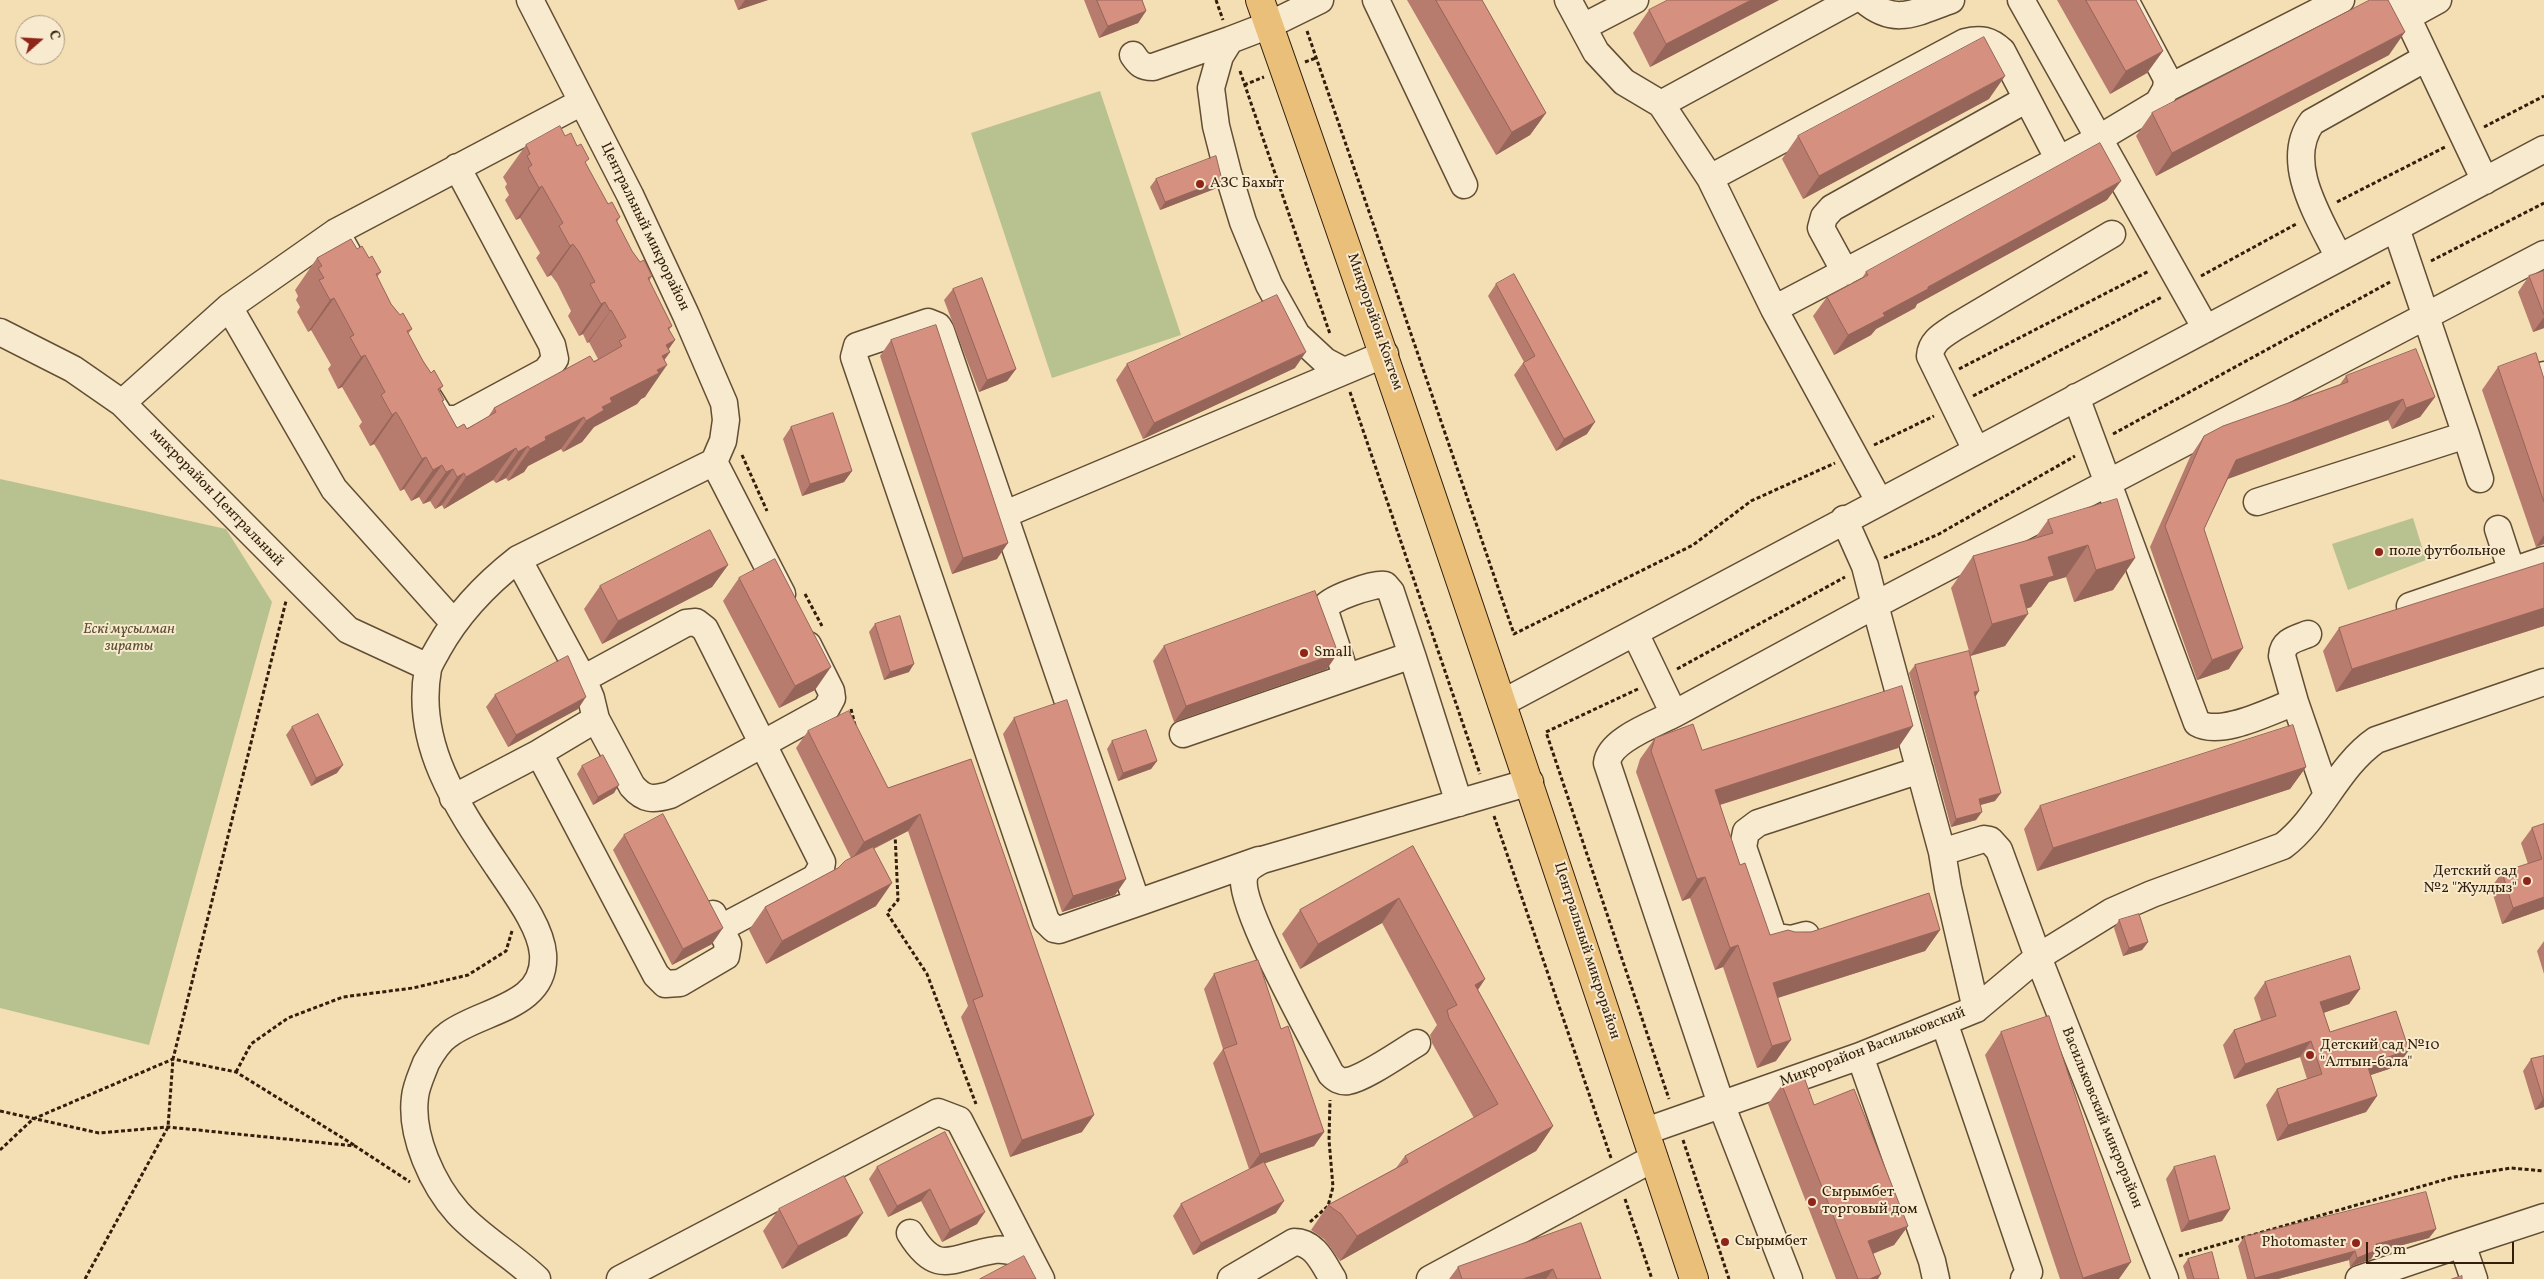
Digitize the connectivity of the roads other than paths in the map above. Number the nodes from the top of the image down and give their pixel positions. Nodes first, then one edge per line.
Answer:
1 (530, 0) edge
2 (1260, 0) edge
3 (1376, 0) edge
4 (1568, 0) edge
5 (1635, 0) edge
6 (1852, 0) edge
7 (1864, 0) edge
8 (1951, 0) edge
9 (2021, 0) edge
10 (2125, 0) edge
11 (2341, 0) edge
12 (2438, 0) edge
13 (1310, 5) edge
14 (2302, 9) edge
15 (2403, 9) edge
16 (1269, 25) junction
17 (1583, 27) junction
18 (1230, 40) junction
19 (1133, 55) dead end
20 (2426, 58) junction
21 (2166, 89) junction
22 (2027, 98) junction
23 (582, 102) junction
24 (1661, 104) junction
25 (2098, 139) junction
26 (2544, 149) edge
27 (2059, 160) junction
28 (457, 167) junction
29 (1710, 178) junction
30 (2485, 181) junction
31 (1464, 185) dead end
32 (2396, 228) junction
33 (336, 232) junction
34 (2112, 234) dead end
35 (2544, 254) edge
36 (2339, 258) junction
37 (1845, 272) junction
38 (370, 293) edge
39 (229, 307) junction
40 (1774, 309) junction
41 (2424, 317) junction
42 (2206, 329) junction
43 (0, 332) edge
44 (1385, 354) junction
45 (1342, 370) junction
46 (2544, 374) edge
47 (419, 380) edge
48 (2076, 397) junction
49 (122, 403) junction
50 (2544, 403) edge
51 (2466, 435) junction
52 (1976, 450) junction
53 (714, 462) junction
54 (2480, 479) dead end
55 (2110, 484) junction
56 (1879, 501) junction
57 (2257, 502) dead end
58 (1004, 515) junction
59 (1844, 519) junction
60 (2498, 529) dead end
61 (518, 559) junction
62 (2544, 560) edge
63 (2512, 572) junction
64 (1875, 605) junction
65 (2383, 614) edge
66 (454, 623) junction
67 (1634, 633) junction
68 (2308, 634) dead end
69 (1412, 655) junction
70 (428, 667) junction
71 (1346, 676) junction
72 (583, 679) junction
73 (2544, 682) edge
74 (2295, 702) junction
75 (1502, 703) junction
76 (1674, 714) junction
77 (596, 719) junction
78 (1183, 734) dead end
79 (764, 744) junction
80 (539, 753) junction
81 (1920, 770) junction
82 (1530, 782) junction
83 (2327, 795) junction
84 (453, 798) junction
85 (1459, 803) junction
86 (1942, 852) junction
87 (1262, 860) junction
88 (703, 894) edge
89 (1137, 903) junction
90 (1828, 927) edge
91 (721, 928) junction
92 (2038, 957) junction
93 (1976, 1009) junction
94 (1944, 1022) junction
95 (1417, 1043) dead end
96 (1860, 1056) junction
97 (1721, 1104) junction
98 (1646, 1131) junction
99 (1654, 1158) junction
100 (2544, 1217) edge
101 (910, 1233) dead end
102 (2462, 1244) junction
103 (1029, 1256) junction
104 (2161, 1270) edge
105 (538, 1279) edge
106 (620, 1279) edge
107 (1041, 1279) edge
108 (1231, 1279) edge
109 (1332, 1279) edge
110 (1430, 1279) edge
111 (1694, 1279) edge
112 (1789, 1279) edge
113 (1936, 1279) edge
114 (2024, 1279) edge
115 (2359, 1279) edge
116 (2474, 1279) edge

1 - 23 street, Центральный микрорайон
2 - 16 main road, Микрорайон Коктем
3 - 31 street
4 - 17 street
5 - 17 street
6 - 24 street
7 - 8 street
9 - 25 street
10 - 21 street
11 - 14 street
12 - 15 street
13 - 16 street
14 - 21 street
15 - 20 street
16 - 18 street
16 - 44 main road, Микрорайон Коктем
17 - 24 street
18 - 19 street
18 - 45 street
20 - 30 street
20 - 36 street
21 - 25 street
22 - 27 street
22 - 29 street
22 - 37 street
23 - 28 street
23 - 53 street, Центральный микрорайон
24 - 29 street
25 - 27 street
25 - 42 street
26 - 30 street
27 - 37 street
28 - 33 street
28 - 47 street
29 - 40 street
30 - 32 street
32 - 36 street
32 - 41 street
33 - 38 street
33 - 39 street
34 - 52 street
35 - 41 street
36 - 42 street
37 - 40 street
39 - 49 street
39 - 66 street
40 - 56 street
41 - 51 street
41 - 55 street
42 - 48 street
43 - 49 street, микрорайон Центральный
44 - 45 street
44 - 75 main road, Микрорайон Коктем
45 - 58 street
46 - 50 street
48 - 52 street
48 - 55 street
49 - 70 street, микрорайон Центральный
51 - 54 street
51 - 57 street
52 - 56 street
53 - 61 street
53 - 79 street
55 - 64 street
55 - 74 street
56 - 59 street
58 - 89 street
58 - 89 street
59 - 64 street
59 - 67 street
60 - 63 street
61 - 66 street
61 - 72 street
62 - 63 street
63 - 65 street
64 - 76 street
64 - 81 street
66 - 70 street
67 - 75 street
67 - 76 street
68 - 74 street
69 - 71 street
69 - 71 street
69 - 85 street
70 - 84 street
71 - 78 street
72 - 77 street
72 - 79 street
73 - 83 street, Микрорайон Васильковский
74 - 83 street
75 - 82 main road, Центральный микрорайон
76 - 97 street
77 - 79 street
77 - 80 street
79 - 91 street
80 - 84 street
80 - 91 street
81 - 86 street
81 - 90 street
82 - 85 street
82 - 98 main road, Центральный микрорайон
83 - 92 street, Микрорайон Васильковский
84 - 105 street
85 - 87 street
86 - 92 street, Васильковский микрорайон
86 - 93 street
87 - 89 street
87 - 95 street
88 - 91 street
92 - 93 street, Микрорайон Васильковский
92 - 104 street, Васильковский микрорайон
93 - 94 street, Микрорайон Васильковский
94 - 96 street, Микрорайон Васильковский
94 - 114 street
96 - 97 street, Микрорайон Васильковский
96 - 113 street
97 - 98 street, Микрорайон Васильковский
97 - 112 street
98 - 99 main road, Центральный микрорайон
99 - 110 street
99 - 111 main road, Центральный микрорайон
100 - 102 street
101 - 103 street
102 - 115 street
102 - 116 street
103 - 106 street
103 - 107 street
108 - 109 street

